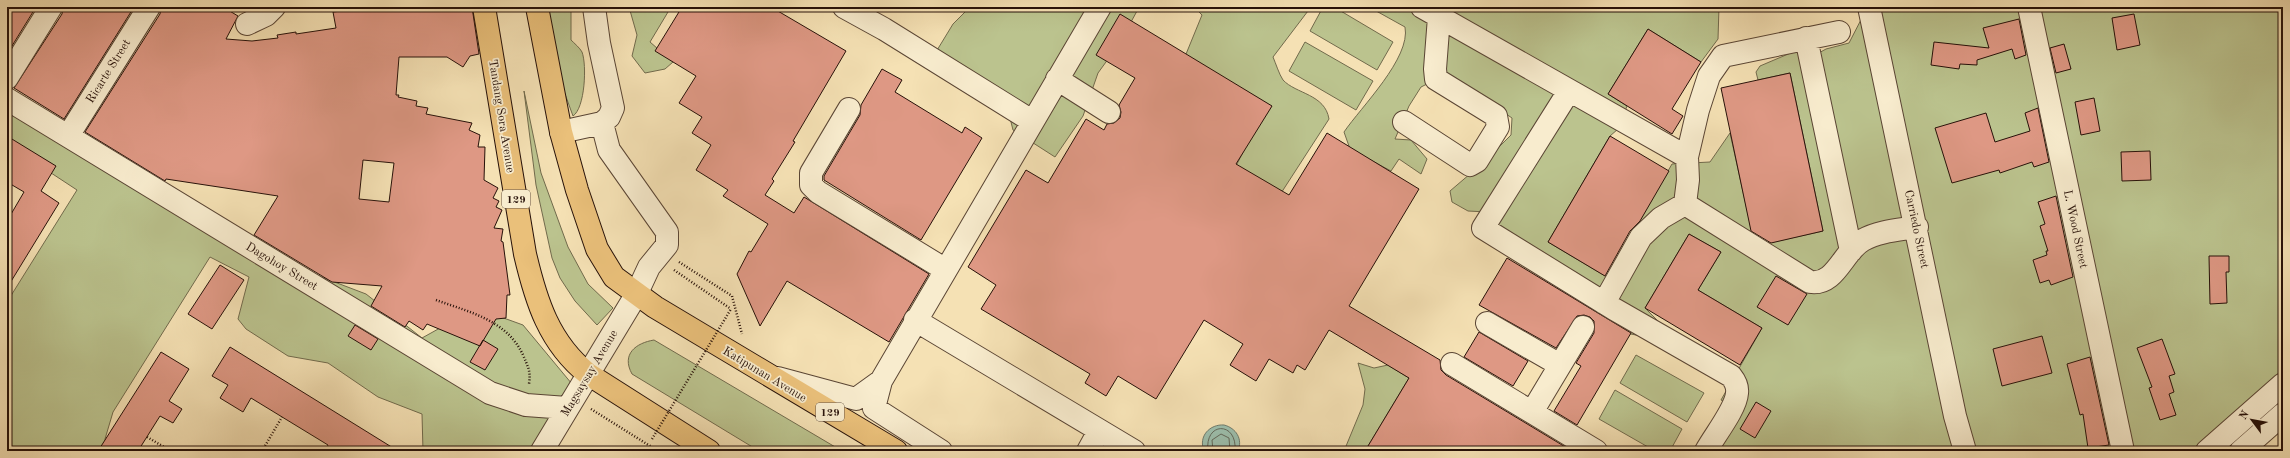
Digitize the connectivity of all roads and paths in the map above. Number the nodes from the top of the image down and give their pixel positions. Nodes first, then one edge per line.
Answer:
1 (51, 7) edge
2 (149, 7) edge
3 (274, 7) edge
4 (484, 7) edge
5 (537, 7) edge
6 (594, 7) edge
7 (844, 7) edge
8 (1100, 7) edge
9 (1869, 7) edge
10 (2029, 7) edge
11 (1430, 12) edge
12 (247, 24) dead end
13 (1839, 32) dead end
14 (1806, 38) junction
15 (7, 78) edge
16 (1057, 79) junction
17 (1568, 91) junction
18 (7, 99) edge
19 (849, 110) dead end
20 (1109, 112) dead end
21 (1032, 121) junction
22 (1404, 122) dead end
23 (602, 123) junction
24 (561, 132) junction
25 (68, 136) junction
26 (1688, 157) junction
27 (1685, 204) junction
28 (1917, 227) junction
29 (1851, 251) junction
30 (675, 260) dead end
31 (670, 268) dead end
32 (946, 270) junction
33 (636, 295) junction
34 (436, 300) dead end
35 (1604, 303) junction
36 (915, 320) junction
37 (1487, 322) dead end
38 (1583, 327) dead end
39 (1452, 364) dead end
40 (1560, 365) junction
41 (757, 369) junction
42 (588, 374) junction
43 (880, 381) junction
44 (2283, 384) edge
45 (571, 403) junction
46 (526, 405) junction
47 (1532, 412) junction
48 (2283, 414) edge
49 (282, 417) dead end
50 (1099, 431) junction
51 (147, 437) dead end
52 (652, 440) dead end
53 (170, 451) edge
54 (262, 451) edge
55 (542, 451) edge
56 (658, 451) edge
57 (709, 451) edge
58 (896, 451) edge
59 (941, 451) edge
60 (1088, 451) edge
61 (1134, 451) edge
62 (1596, 451) edge
63 (1706, 451) edge
64 (1965, 451) edge
65 (2123, 451) edge
66 (2207, 451) edge
67 (2241, 451) edge

1 - 15 street
2 - 25 street, Ricarte Street
3 - 12 street
4 - 42 main road, Tandang Sora Avenue / 129
5 - 24 main road, 129
6 - 23 street
7 - 21 street
8 - 16 street
9 - 28 street, Carriedo Street
10 - 65 street, L. Wood Street
11 - 17 street
11 - 22 street
13 - 14 street
14 - 26 street
14 - 29 street
16 - 20 street
16 - 21 street
17 - 26 street
17 - 35 street
18 - 25 street, Dagohoy Street
19 - 32 street
21 - 32 street
23 - 24 street
23 - 33 street, Magsaysay Avenue
24 - 33 main road, 129
25 - 46 street, Dagohoy Street
26 - 27 street
27 - 29 street
27 - 35 street
28 - 29 street
28 - 64 street, Carriedo Street
30 - 41 path
31 - 52 path, bridge
32 - 36 street
33 - 41 main road, Katipunan Avenue / 129
33 - 42 street, Magsaysay Avenue
34 - 46 path
35 - 63 street
36 - 43 street
36 - 50 street
37 - 40 street
38 - 40 street
39 - 47 street
40 - 47 street
41 - 43 street
41 - 58 main road, Katipunan Avenue / 129
42 - 45 street, Magsaysay Avenue
42 - 57 main road, 129
43 - 59 street
44 - 66 street
45 - 46 street, Dagohoy Street
45 - 55 street, Magsaysay Avenue
45 - 56 path
47 - 62 street
48 - 67 street
49 - 54 path
50 - 60 street
50 - 61 street
51 - 53 path

